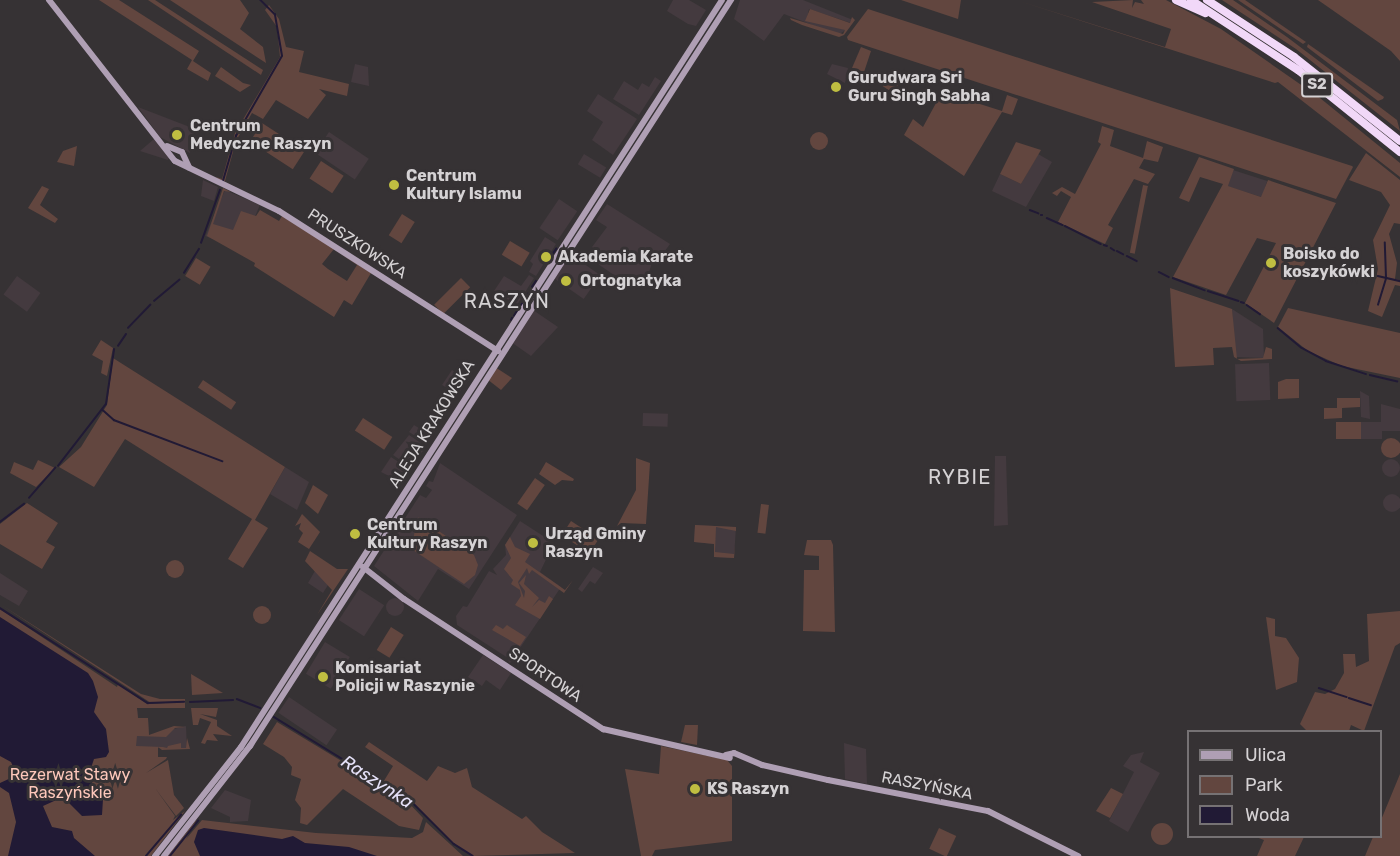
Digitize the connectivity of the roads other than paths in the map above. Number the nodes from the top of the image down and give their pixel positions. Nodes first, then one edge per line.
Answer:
1 (49, 0) edge
2 (722, 0) edge
3 (731, 0) edge
4 (1176, 0) edge
5 (1191, 0) edge
6 (1207, 0) edge
7 (1216, 0) edge
8 (1242, 22) junction
9 (1230, 24) junction
10 (1400, 141) edge
11 (1400, 152) edge
12 (174, 153) junction
13 (181, 160) junction
14 (498, 351) junction
15 (363, 563) junction
16 (734, 758) joint
17 (155, 856) edge
18 (164, 856) edge
19 (1078, 856) edge

1 - 12 main road
2 - 14 main road, ALEJA KRAKOWSKA
3 - 14 main road, ALEJA KRAKOWSKA
4 - 9 highway
5 - 9 highway, S2
6 - 8 highway, S2
7 - 8 highway
8 - 10 highway, S2
9 - 11 highway, S2
12 - 13 main road
12 - 13 main road
13 - 14 main road, PRUSZKOWSKA
14 - 15 main road, ALEJA KRAKOWSKA
15 - 16 main road, SPORTOWA
15 - 17 main road, ALEJA KRAKOWSKA
15 - 18 main road, ALEJA KRAKOWSKA
16 - 19 main road, RASZYŃSKA

